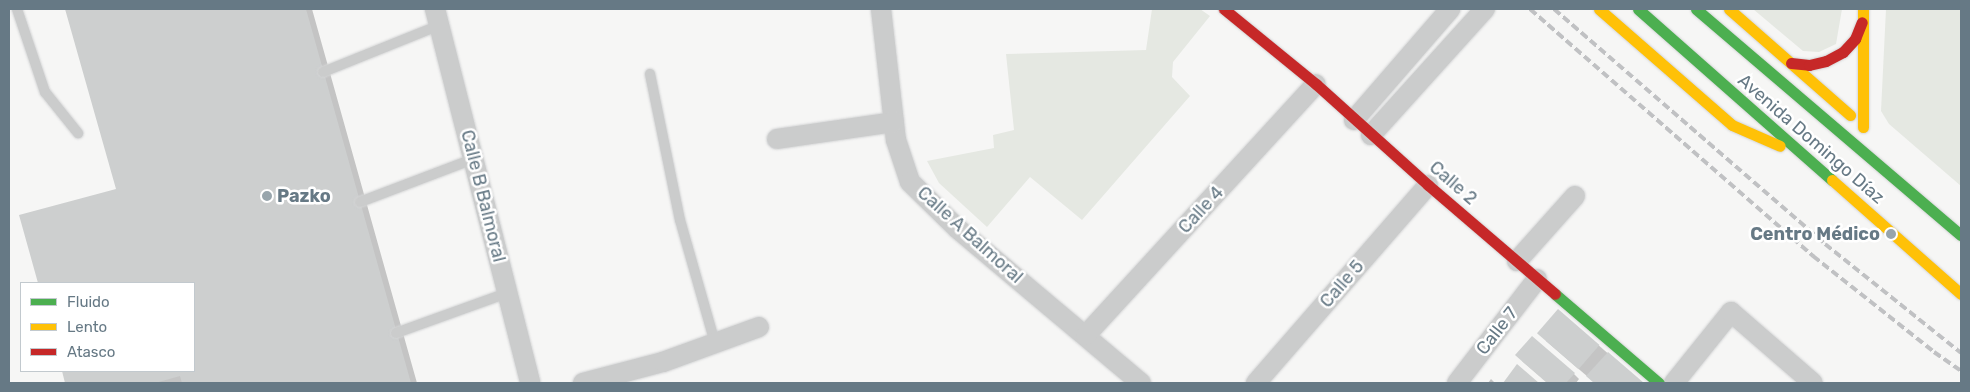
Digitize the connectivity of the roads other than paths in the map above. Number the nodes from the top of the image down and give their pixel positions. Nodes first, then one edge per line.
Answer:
1 (17, 9) edge
2 (880, 9) edge
3 (1224, 9) edge
4 (1450, 9) edge
5 (1485, 9) edge
6 (1599, 9) edge
7 (1638, 9) edge
8 (1696, 9) edge
9 (1729, 9) edge
10 (1863, 9) edge
11 (438, 17) edge
12 (1862, 22) junction
13 (1791, 63) junction
14 (323, 72) dead end
15 (650, 74) dead end
16 (1316, 84) junction
17 (1354, 120) junction
18 (894, 122) junction
19 (78, 133) dead end
20 (1371, 135) junction
21 (777, 139) dead end
22 (1803, 156) junction
23 (474, 159) junction
24 (1428, 185) junction
25 (1574, 196) dead end
26 (360, 202) dead end
27 (1961, 234) edge
28 (1517, 262) junction
29 (1538, 279) junction
30 (507, 292) junction
31 (1961, 294) edge
32 (759, 327) dead end
33 (396, 333) dead end
34 (1086, 335) junction
35 (715, 343) junction
36 (529, 383) edge
37 (582, 383) edge
38 (1141, 383) edge
39 (1256, 383) edge
40 (1457, 383) edge
41 (1659, 383) edge
42 (1674, 383) edge
43 (1813, 383) edge

1 - 19 lane
2 - 18 street, Calle A Balmoral
3 - 16 main road, Calle 2
4 - 17 street
5 - 20 street
6 - 22 main road
7 - 22 main road, Avenida Domingo Díaz
8 - 27 main road, Avenida Domingo Díaz
9 - 13 main road
10 - 12 main road
11 - 14 lane
11 - 23 street, Calle B Balmoral
12 - 13 main road
12 - 13 main road
15 - 35 lane
16 - 17 main road, Calle 2
16 - 34 street, Calle 4
17 - 20 main road, Calle 2
18 - 21 street
18 - 34 street, Calle A Balmoral
20 - 24 main road, Calle 2
22 - 31 main road, Avenida Domingo Díaz
23 - 26 lane
23 - 30 street, Calle B Balmoral
24 - 28 main road, Calle 2
24 - 39 street, Calle 5
25 - 28 street
28 - 29 main road, Calle 2
29 - 40 street, Calle 7
29 - 41 main road, Calle 2
30 - 33 lane
30 - 36 street, Calle B Balmoral
32 - 35 street
34 - 38 street, Calle A Balmoral
35 - 37 street
42 - 43 street

